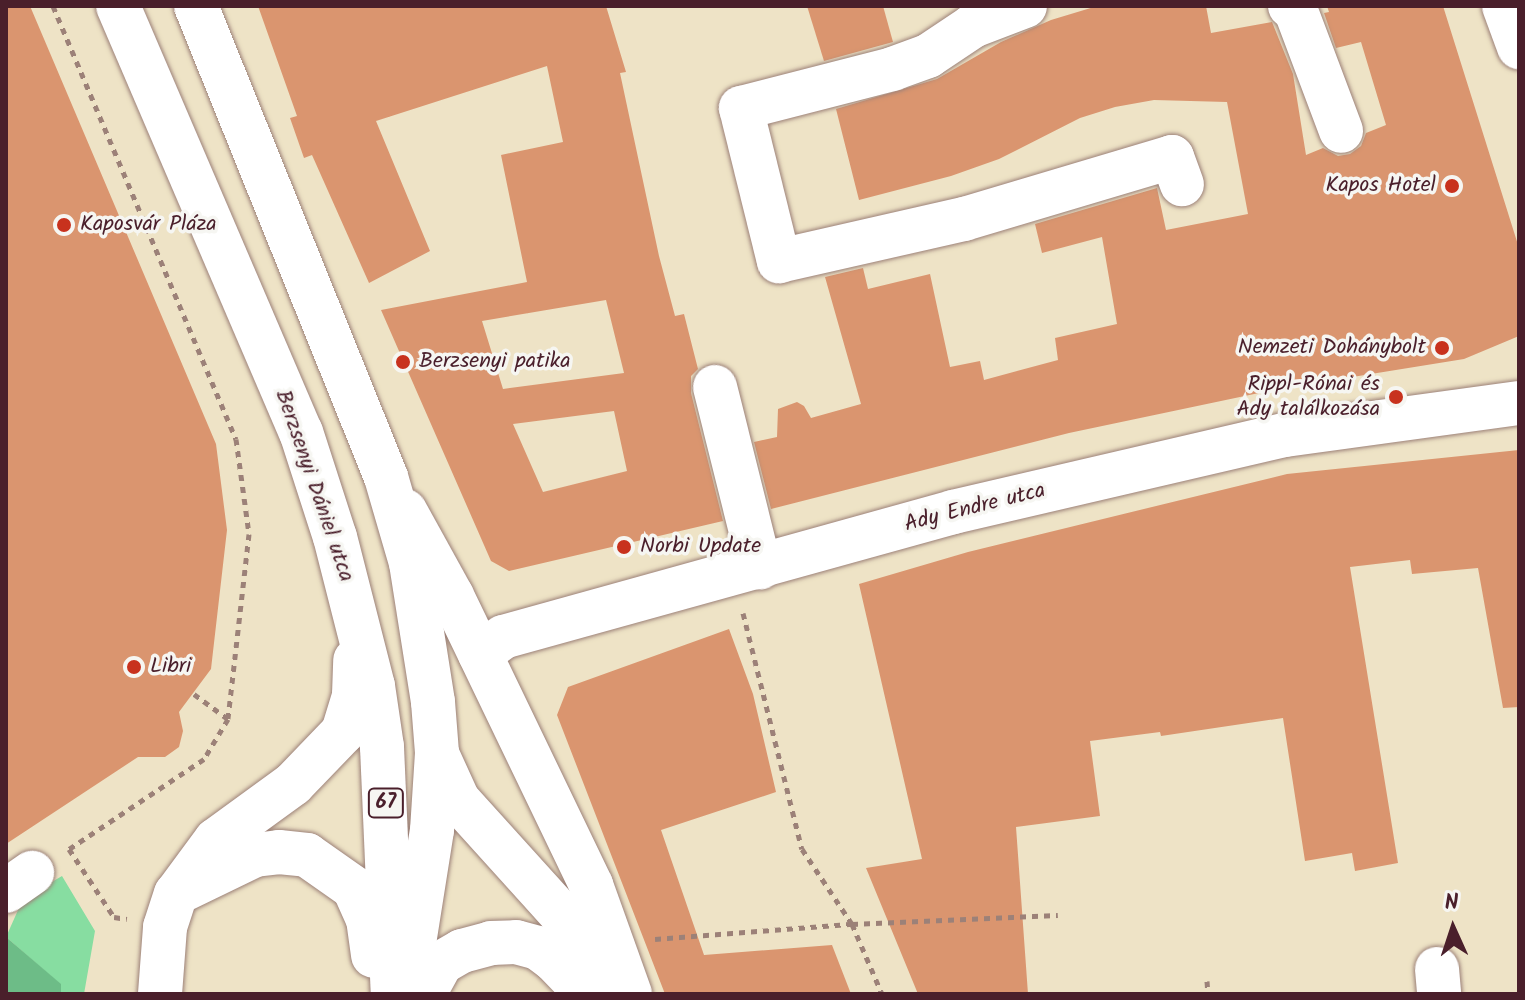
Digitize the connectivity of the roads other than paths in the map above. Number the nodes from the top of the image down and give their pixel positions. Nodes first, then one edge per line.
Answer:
1 (118, 6) edge
2 (196, 6) edge
3 (1025, 6) edge
4 (1504, 6) edge
5 (1293, 9) edge
6 (967, 16) edge
7 (1519, 47) edge
8 (1341, 131) dead end
9 (1182, 184) dead end
10 (715, 387) dead end
11 (1501, 405) edge
12 (386, 477) junction
13 (746, 570) junction
14 (356, 614) junction
15 (480, 654) junction
16 (437, 753) junction
17 (176, 894) junction
18 (160, 994) edge
19 (374, 994) edge
20 (393, 994) edge
21 (405, 994) edge
22 (424, 994) edge
23 (587, 994) edge
24 (594, 994) edge
25 (630, 994) edge

1 - 14 main road, Berzsenyi Dániel utca / 67
2 - 12 main road, 67
3 - 6 main road
4 - 7 main road
5 - 8 main road
6 - 9 main road
10 - 13 main road
11 - 13 main road, Ady Endre utca
12 - 15 main road
12 - 16 main road, 67
13 - 15 main road, Ady Endre utca
14 - 17 main road
14 - 20 main road, Berzsenyi Dániel utca / 67
15 - 25 main road
16 - 21 main road, 67
16 - 24 main road
17 - 18 main road
17 - 19 main road
22 - 23 main road

